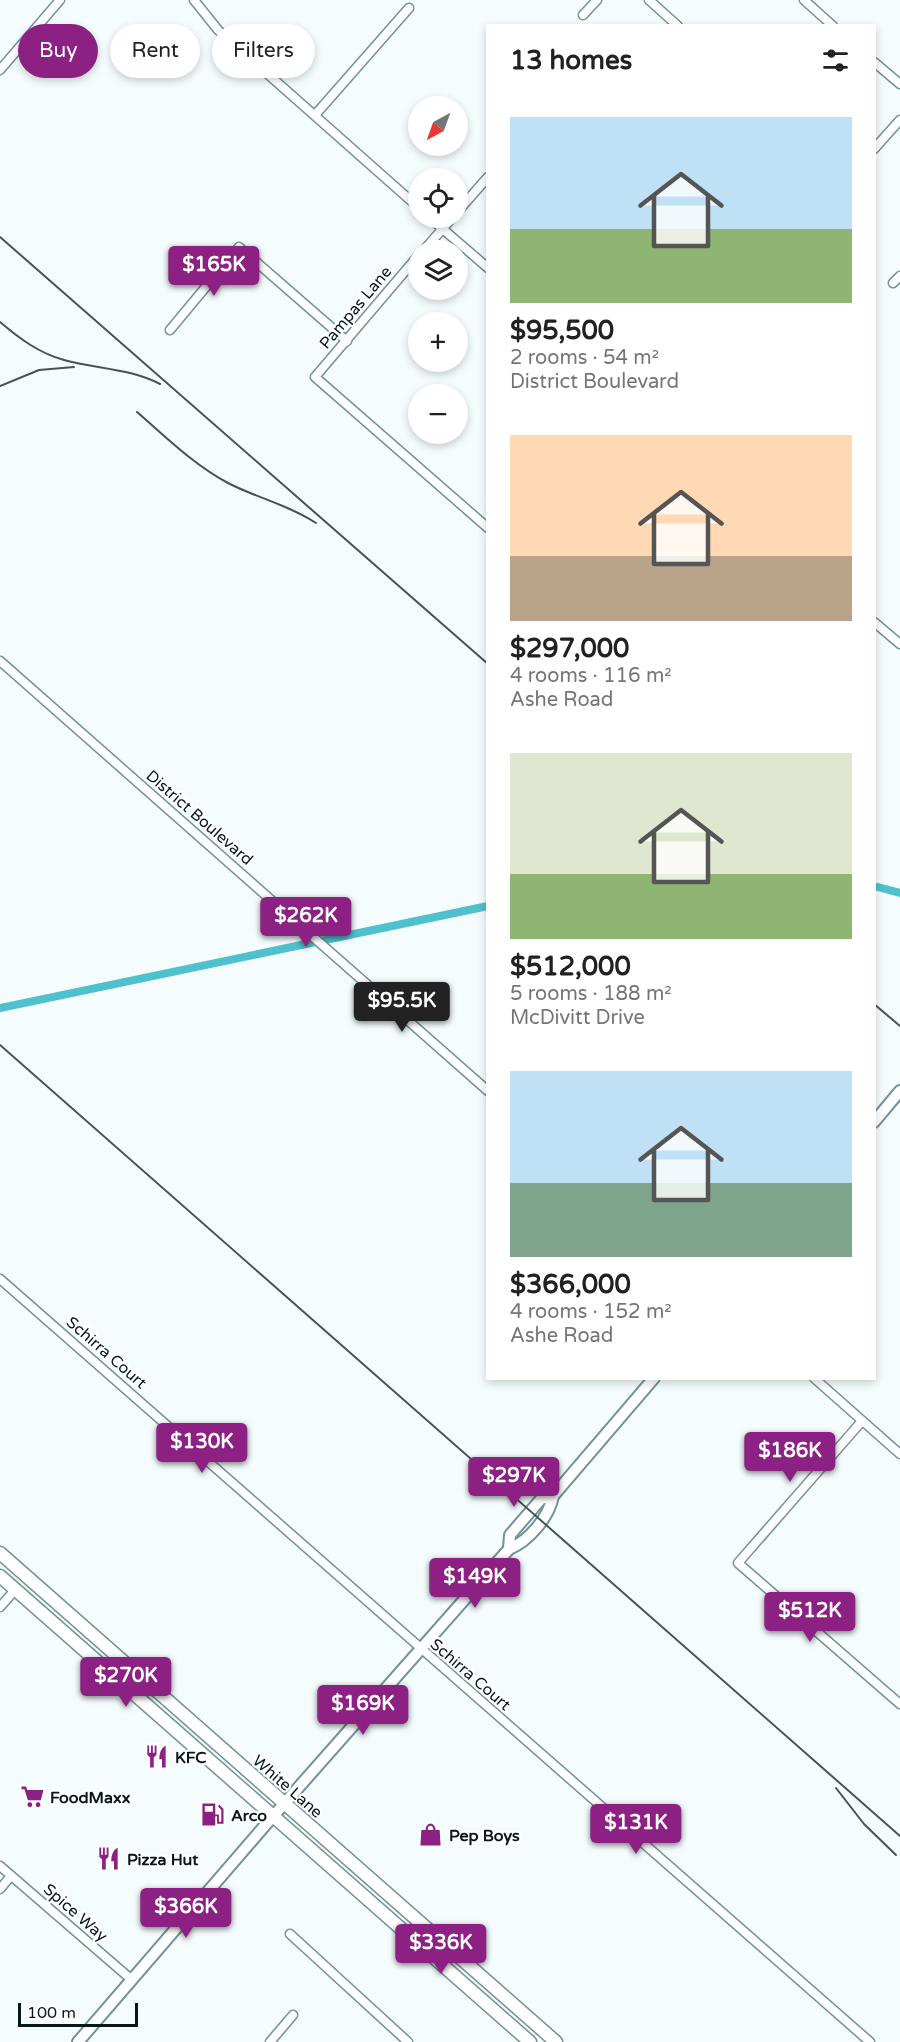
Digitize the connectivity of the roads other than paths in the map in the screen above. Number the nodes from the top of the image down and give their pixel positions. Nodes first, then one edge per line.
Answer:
1 (60, 0) edge
2 (194, 0) edge
3 (597, 0) edge
4 (649, 0) edge
5 (804, 0) edge
6 (410, 8) dead end
7 (583, 15) dead end
8 (676, 24) edge
9 (831, 24) edge
10 (876, 64) edge
11 (0, 70) edge
12 (900, 84) edge
13 (315, 116) junction
14 (900, 120) edge
15 (876, 147) edge
16 (486, 179) edge
17 (408, 198) edge
18 (468, 200) edge
19 (442, 228) joint
20 (432, 240) edge
21 (486, 266) edge
22 (408, 268) edge
23 (900, 276) edge
24 (893, 283) dead end
25 (170, 330) dead end
26 (346, 341) junction
27 (486, 526) edge
28 (876, 624) edge
29 (900, 644) edge
30 (0, 661) edge
31 (486, 1089) edge
32 (900, 1093) edge
33 (876, 1120) edge
34 (0, 1279) edge
35 (652, 1380) edge
36 (816, 1380) edge
37 (862, 1421) junction
38 (900, 1454) edge
39 (0, 1553) edge
40 (0, 1565) edge
41 (0, 1576) edge
42 (27, 1577) junction
43 (15, 1590) junction
44 (0, 1606) edge
45 (87, 1630) junction
46 (420, 1649) junction
47 (89, 1655) junction
48 (147, 1683) junction
49 (140, 1700) junction
50 (900, 1704) edge
51 (193, 1724) junction
52 (285, 1805) junction
53 (273, 1817) junction
54 (0, 1866) edge
55 (12, 1876) junction
56 (0, 1889) edge
57 (290, 1934) dead end
58 (411, 1938) junction
59 (474, 1970) junction
60 (132, 1980) junction
61 (491, 2008) junction
62 (293, 2015) dead end
63 (543, 2031) junction
64 (78, 2042) edge
65 (270, 2042) edge
66 (408, 2042) edge
67 (530, 2042) edge
68 (556, 2042) edge
69 (870, 2042) edge

1 - 11 street
2 - 13 street
3 - 7 street
4 - 8 street
5 - 9 street
6 - 13 street
10 - 12 street
13 - 17 street
14 - 15 street
16 - 18 street
19 - 20 street
19 - 21 street
22 - 26 street, Pampas Lane
23 - 24 street
25 - 26 street
26 - 27 street, Pampas Lane
28 - 29 street
30 - 31 street, District Boulevard
32 - 33 street
34 - 46 street, Schirra Court
35 - 46 street
36 - 37 street
37 - 38 street
37 - 50 street
39 - 42 main road, White Lane
40 - 42 main road
41 - 43 main road, White Lane
42 - 45 main road, White Lane
43 - 44 street
43 - 45 main road
43 - 47 main road, White Lane
45 - 48 main road, White Lane
46 - 52 street
46 - 69 street, Schirra Court
47 - 48 main road
47 - 49 main road, White Lane
48 - 51 main road, White Lane
49 - 51 main road
49 - 53 main road, White Lane
51 - 52 main road, White Lane
52 - 53 street
52 - 59 main road, White Lane
53 - 58 main road, White Lane
53 - 60 street
54 - 55 street, Spice Way
55 - 56 street
55 - 60 street, Spice Way
57 - 66 street
58 - 59 main road
58 - 61 main road, White Lane
59 - 63 main road, White Lane
60 - 64 street
61 - 63 main road
61 - 67 main road, White Lane
62 - 65 street
63 - 68 main road, White Lane

